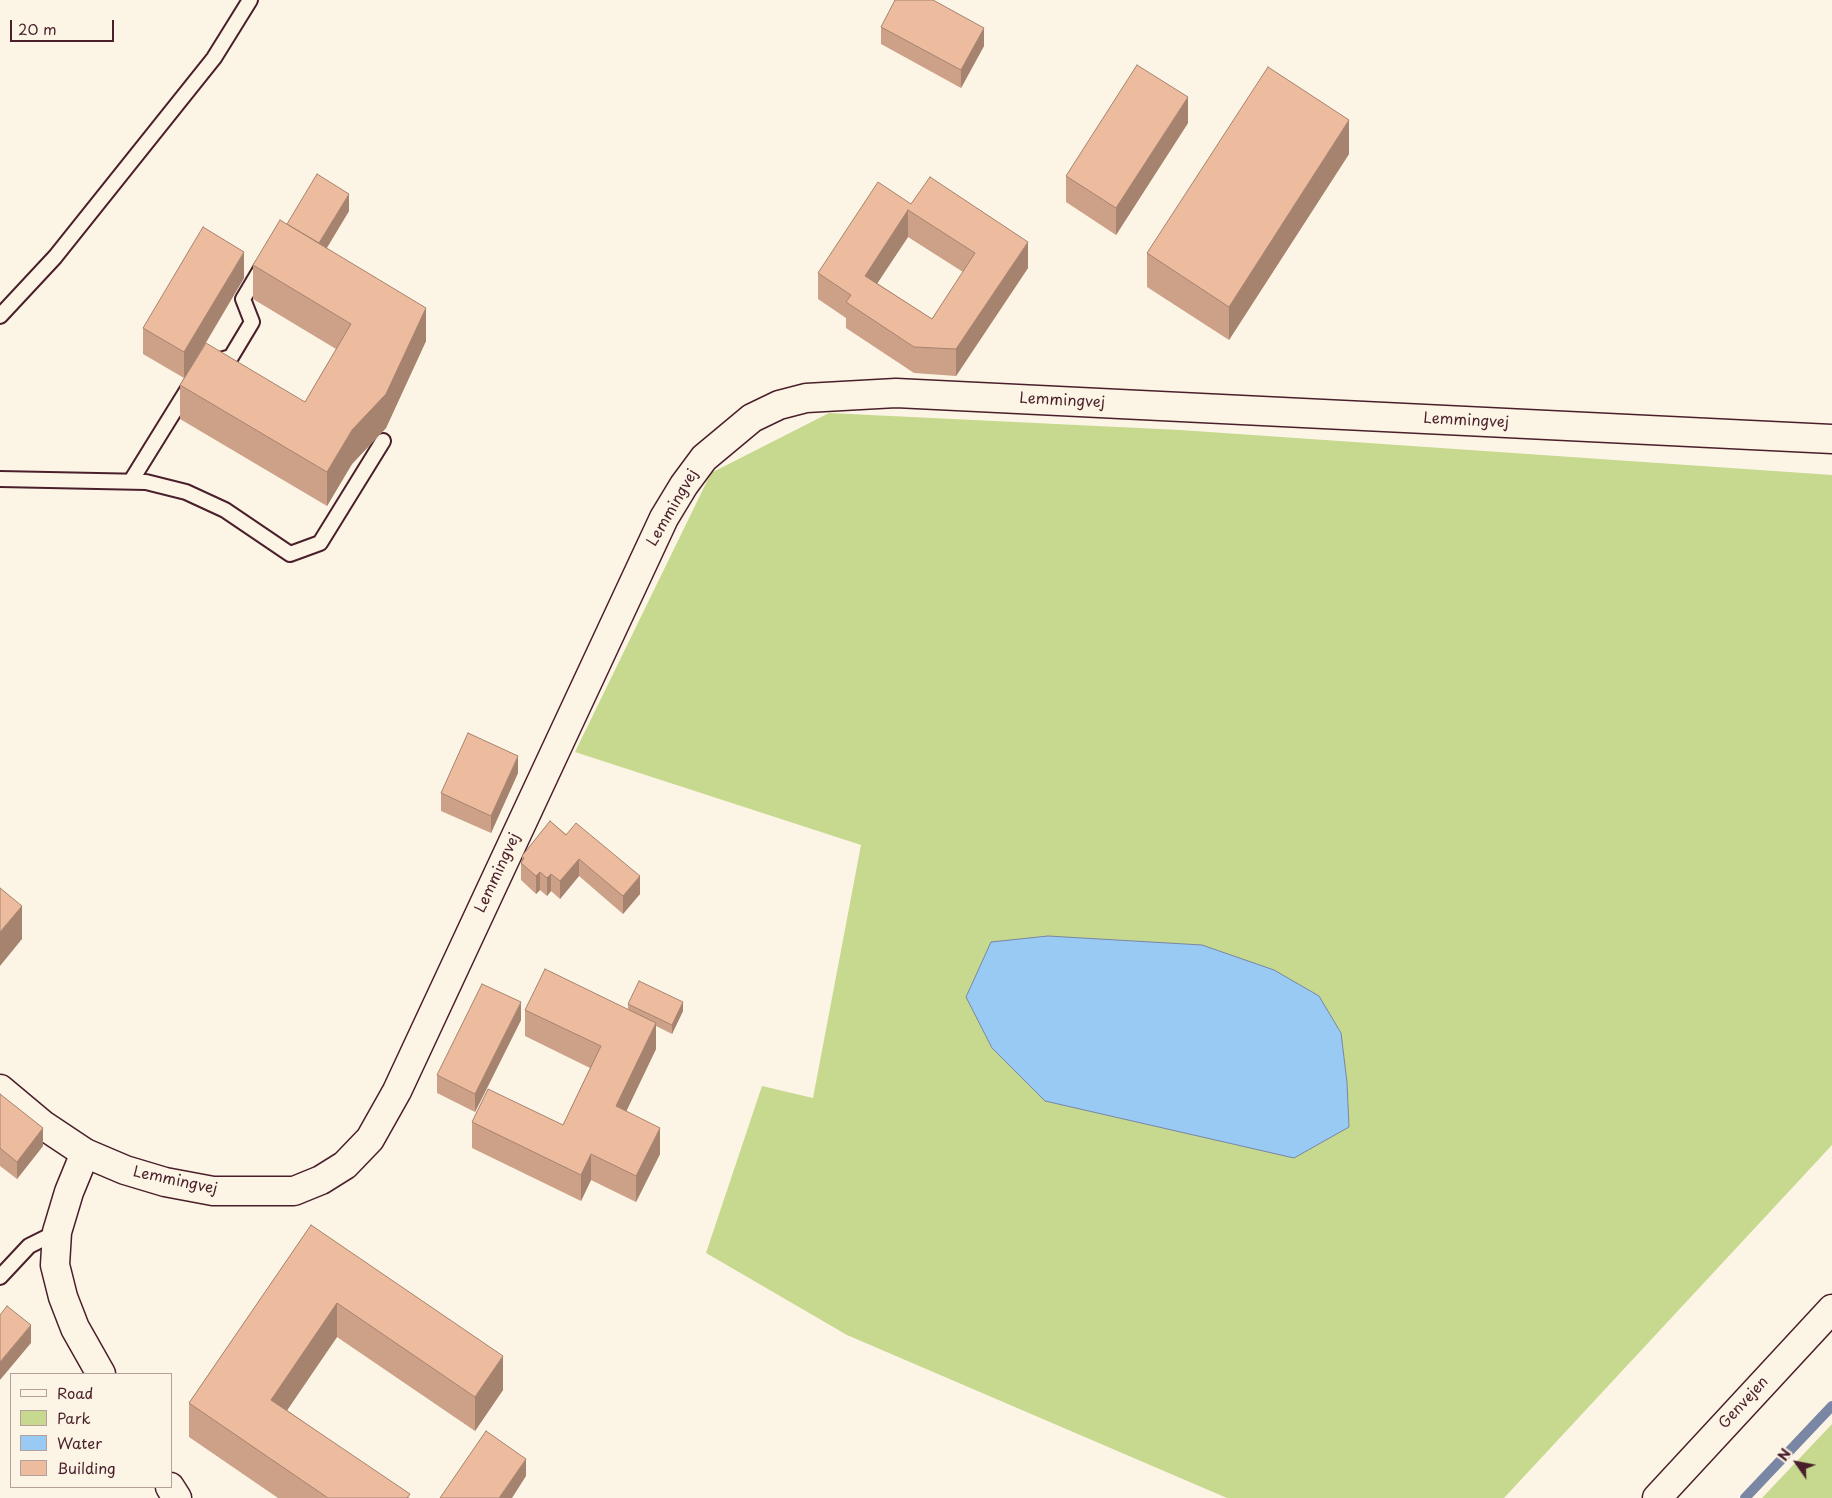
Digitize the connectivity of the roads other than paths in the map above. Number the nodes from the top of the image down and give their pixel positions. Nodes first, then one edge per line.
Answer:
1 (250, 0) edge
2 (268, 258) edge
3 (0, 316) edge
4 (383, 440) dead end
5 (1832, 440) edge
6 (0, 479) edge
7 (131, 481) junction
8 (0, 1088) edge
9 (85, 1153) junction
10 (57, 1232) junction
11 (0, 1277) edge
12 (1832, 1309) edge
13 (100, 1373) edge
14 (1657, 1498) edge

1 - 3 lane
2 - 7 lane
4 - 7 lane
5 - 9 street, Lemmingvej
6 - 7 lane
8 - 9 street, Lemmingvej
9 - 10 street
10 - 11 lane
10 - 13 street
12 - 14 street, Genvejen

